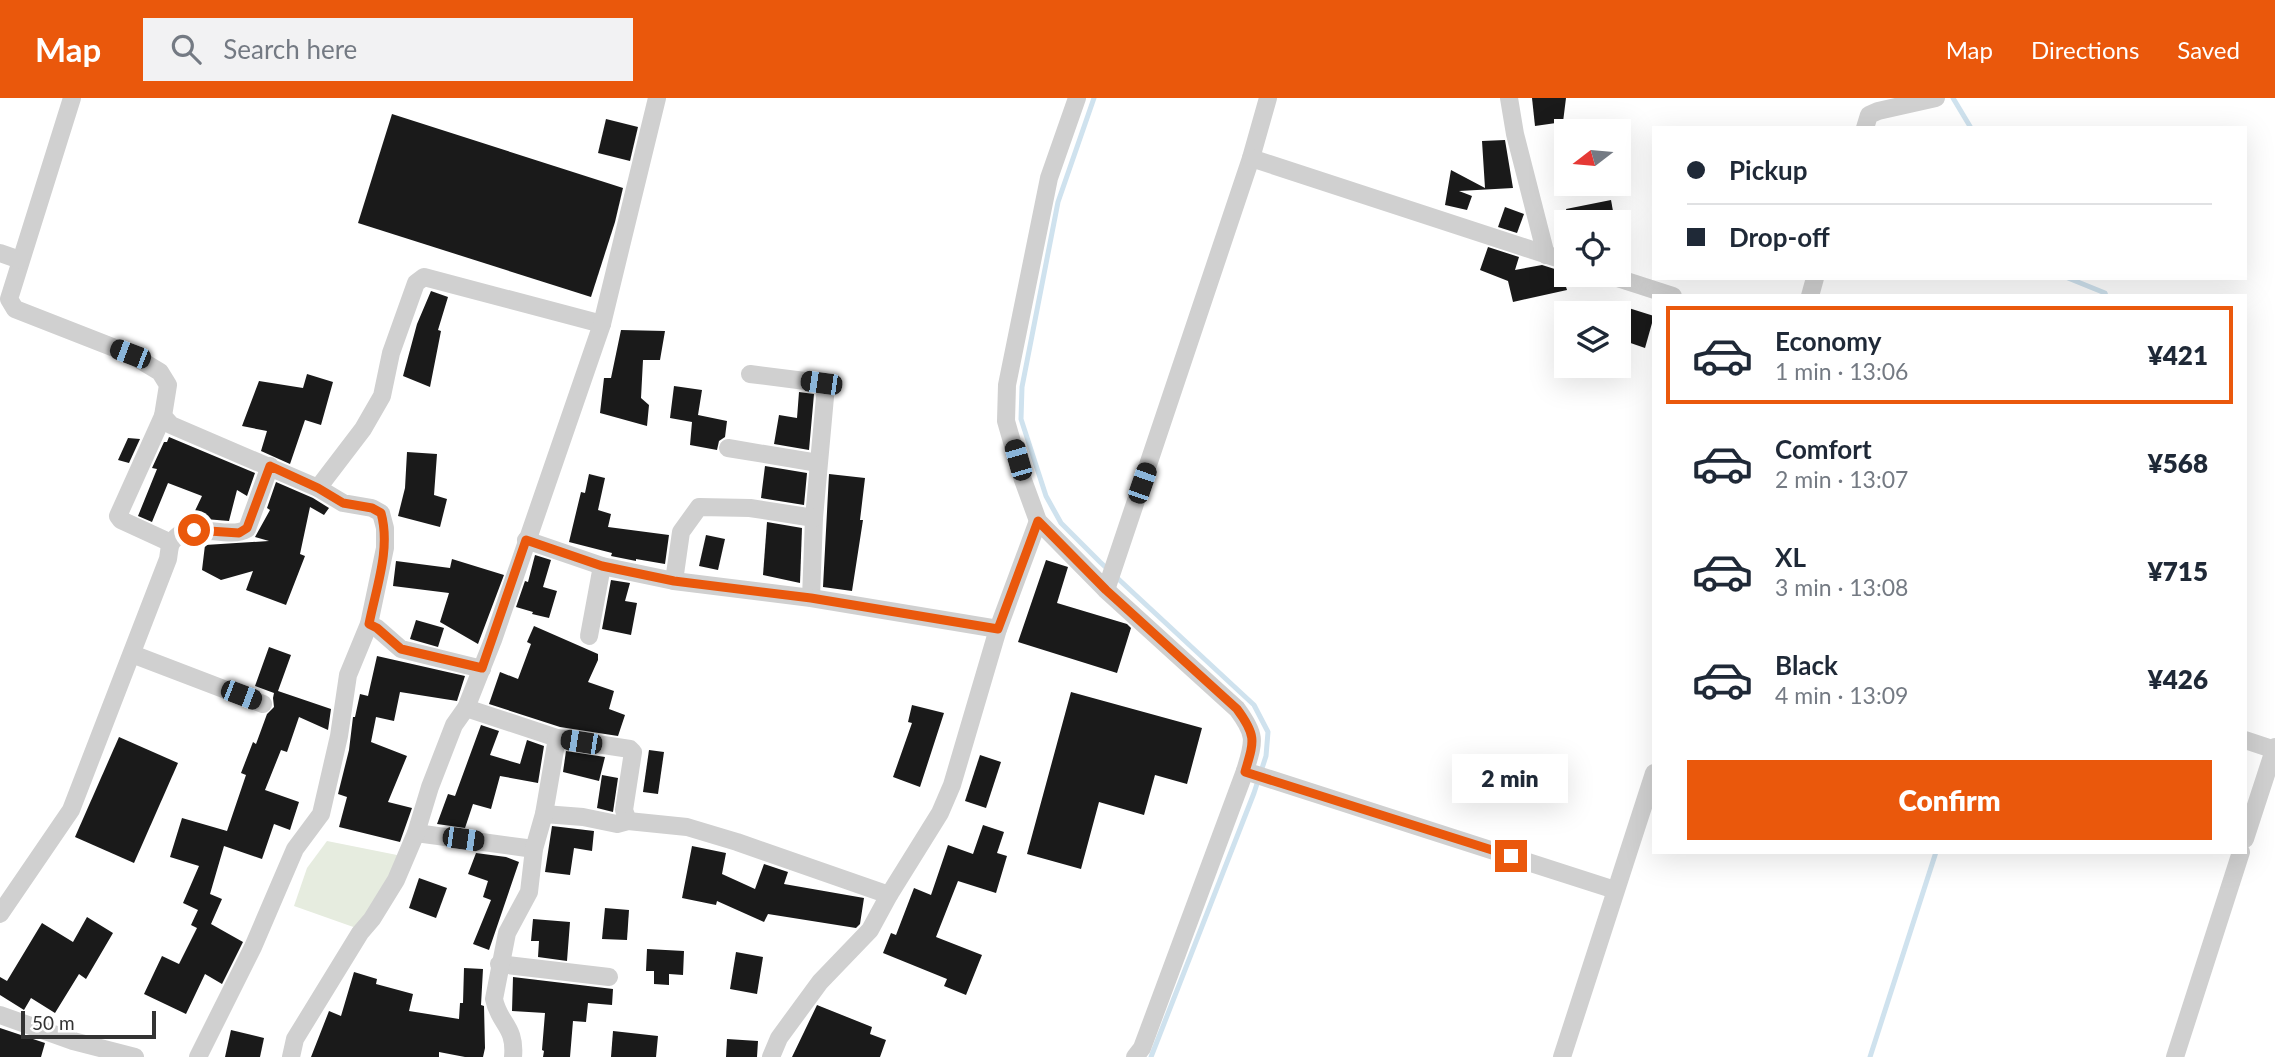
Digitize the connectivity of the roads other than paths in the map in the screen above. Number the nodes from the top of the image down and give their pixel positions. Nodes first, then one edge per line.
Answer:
1 (72, 98) edge
2 (657, 98) edge
3 (1077, 98) edge
4 (1268, 98) edge
5 (1509, 98) edge
6 (1936, 98) edge
7 (1866, 126) edge
8 (1251, 158) junction
9 (0, 253) edge
10 (1546, 255) junction
11 (1554, 257) edge
12 (20, 260) junction
13 (1631, 282) edge
14 (1667, 294) edge
15 (602, 324) junction
16 (750, 374) dead end
17 (163, 416) junction
18 (729, 448) dead end
19 (818, 463) junction
20 (270, 466) junction
21 (318, 488) junction
22 (814, 518) junction
23 (1038, 521) junction
24 (526, 540) junction
25 (171, 543) junction
26 (602, 566) junction
27 (674, 581) junction
28 (1108, 586) junction
29 (811, 598) junction
30 (369, 624) junction
31 (998, 629) junction
32 (589, 636) dead end
33 (132, 654) junction
34 (482, 668) junction
35 (263, 704) dead end
36 (466, 708) junction
37 (557, 738) junction
38 (2247, 741) edge
39 (2275, 749) edge
40 (1248, 772) junction
41 (1652, 780) edge
42 (544, 814) junction
43 (628, 821) junction
44 (416, 833) junction
45 (2247, 833) edge
46 (534, 849) junction
47 (2240, 854) edge
48 (1615, 890) junction
49 (888, 895) junction
50 (0, 914) edge
51 (499, 964) junction
52 (609, 977) dead end
53 (0, 1015) edge
54 (135, 1057) edge
55 (198, 1057) edge
56 (291, 1057) edge
57 (513, 1057) edge
58 (771, 1057) edge
59 (1135, 1057) edge
60 (1562, 1057) edge
61 (2175, 1057) edge

1 - 12 street
2 - 15 street
3 - 23 street
4 - 8 street
5 - 10 street
6 - 7 street
8 - 10 street
8 - 28 street
9 - 12 street
10 - 11 street
12 - 17 street
13 - 14 street
15 - 21 street
15 - 24 street
16 - 19 street
17 - 20 street
17 - 25 street
18 - 19 street
19 - 22 street
20 - 21 street
20 - 25 street
21 - 30 street
22 - 27 street
22 - 29 street
23 - 28 street
23 - 31 street
24 - 26 street
24 - 34 street
25 - 33 street
26 - 27 street
26 - 32 street
27 - 29 street
28 - 40 street
29 - 31 street
30 - 34 street
30 - 55 street
31 - 49 street
33 - 35 street
33 - 50 street
34 - 36 street
36 - 37 street
36 - 44 street
37 - 42 street
37 - 43 street
38 - 39 street
39 - 45 street
40 - 48 street
40 - 59 street
41 - 48 street
42 - 43 street
42 - 46 street
43 - 49 street
44 - 46 street
44 - 56 street
46 - 51 street
47 - 61 street
48 - 60 street
49 - 58 street
51 - 52 street
51 - 57 street
53 - 54 street

